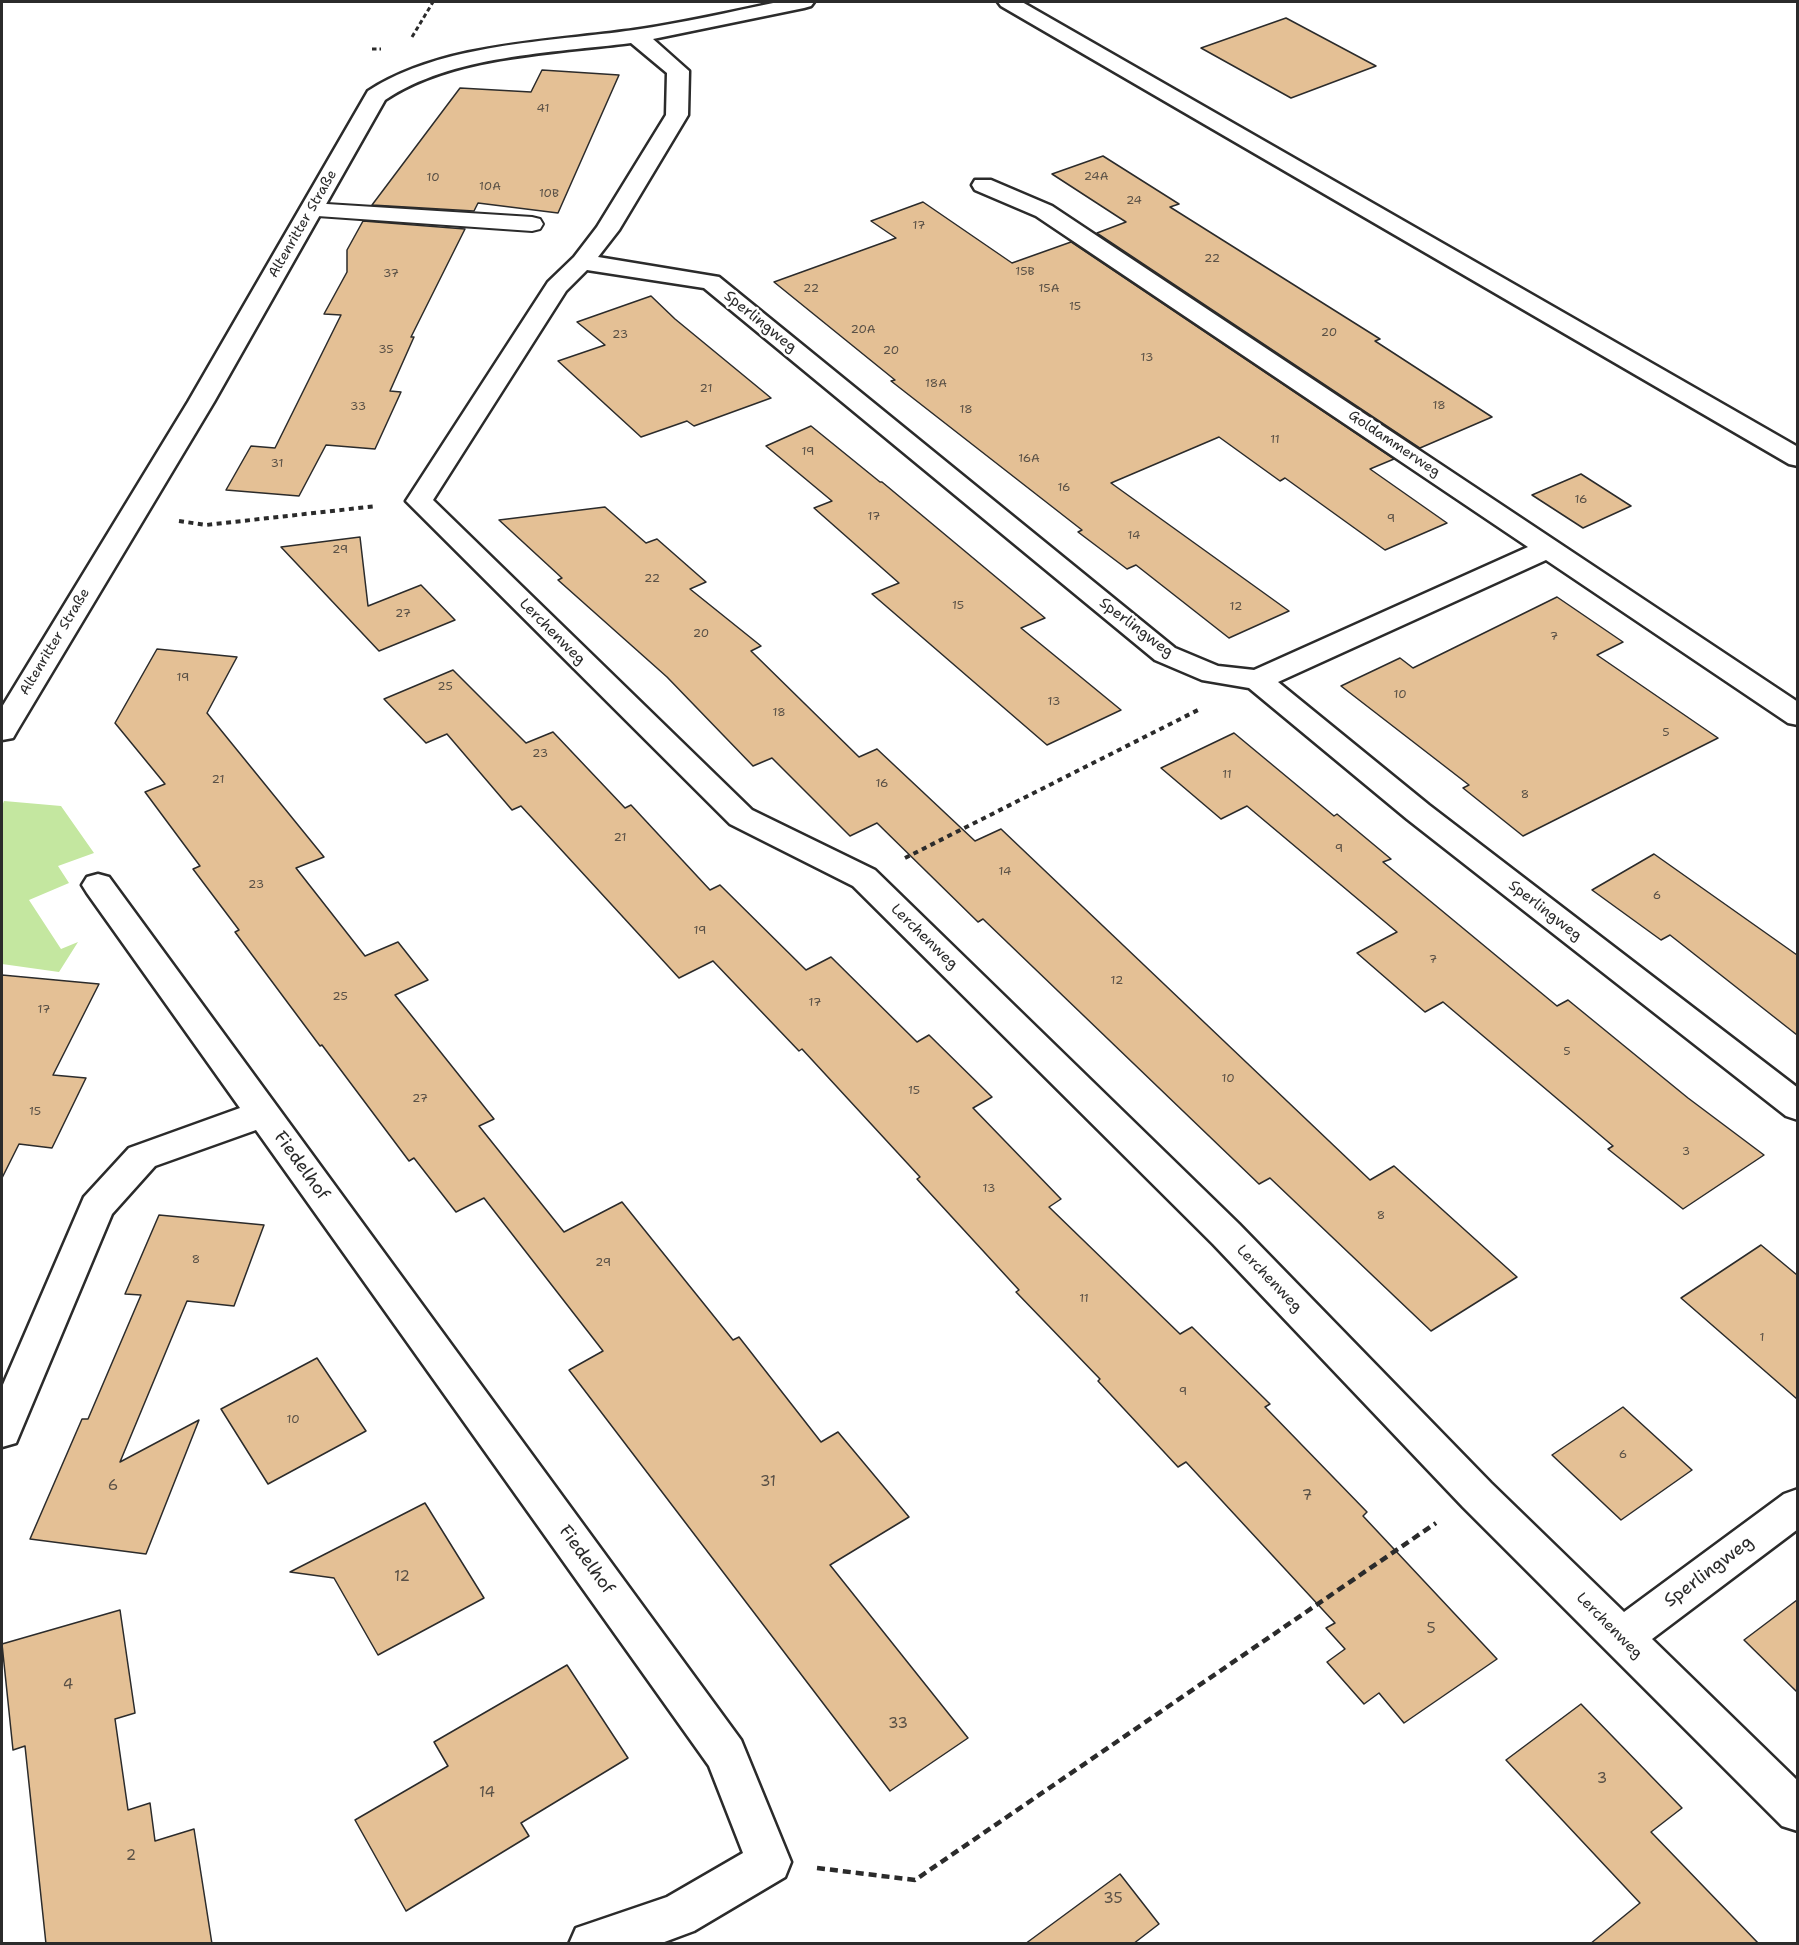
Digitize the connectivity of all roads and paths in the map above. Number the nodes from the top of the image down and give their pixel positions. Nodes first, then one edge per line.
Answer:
1 (804, 2) edge
2 (1008, 2) edge
3 (636, 36) junction
4 (983, 185) dead end
5 (311, 210) junction
6 (532, 224) dead end
7 (582, 262) junction
8 (1797, 458) edge
9 (420, 501) junction
10 (131, 515) junction
11 (1549, 548) junction
12 (1257, 680) junction
13 (1797, 716) edge
14 (2, 731) edge
15 (864, 878) junction
16 (98, 885) dead end
17 (1797, 1107) edge
18 (263, 1114) junction
19 (2, 1431) edge
20 (1477, 1495) junction
21 (1797, 1506) edge
22 (1621, 1638) junction
23 (1797, 1811) edge
24 (769, 1862) junction
25 (592, 1944) edge

1 - 3 street, Altenritter Straße
2 - 8 street
3 - 5 street, Altenritter Straße
3 - 7 street
4 - 11 street, Goldammerweg
5 - 6 lane
5 - 10 street, Altenritter Straße
7 - 9 street
7 - 12 street, Sperlingweg
9 - 10 path
9 - 15 street, Lerchenweg
10 - 14 street, Altenritter Straße
11 - 12 street
11 - 13 street, Goldammerweg
12 - 15 path
12 - 17 street, Sperlingweg
15 - 20 street, Lerchenweg
16 - 18 street, Fiedelhof
18 - 19 street
18 - 24 street, Fiedelhof
20 - 22 street, Lerchenweg
20 - 24 path
21 - 22 street, Sperlingweg
22 - 23 street, Lerchenweg
24 - 25 street

